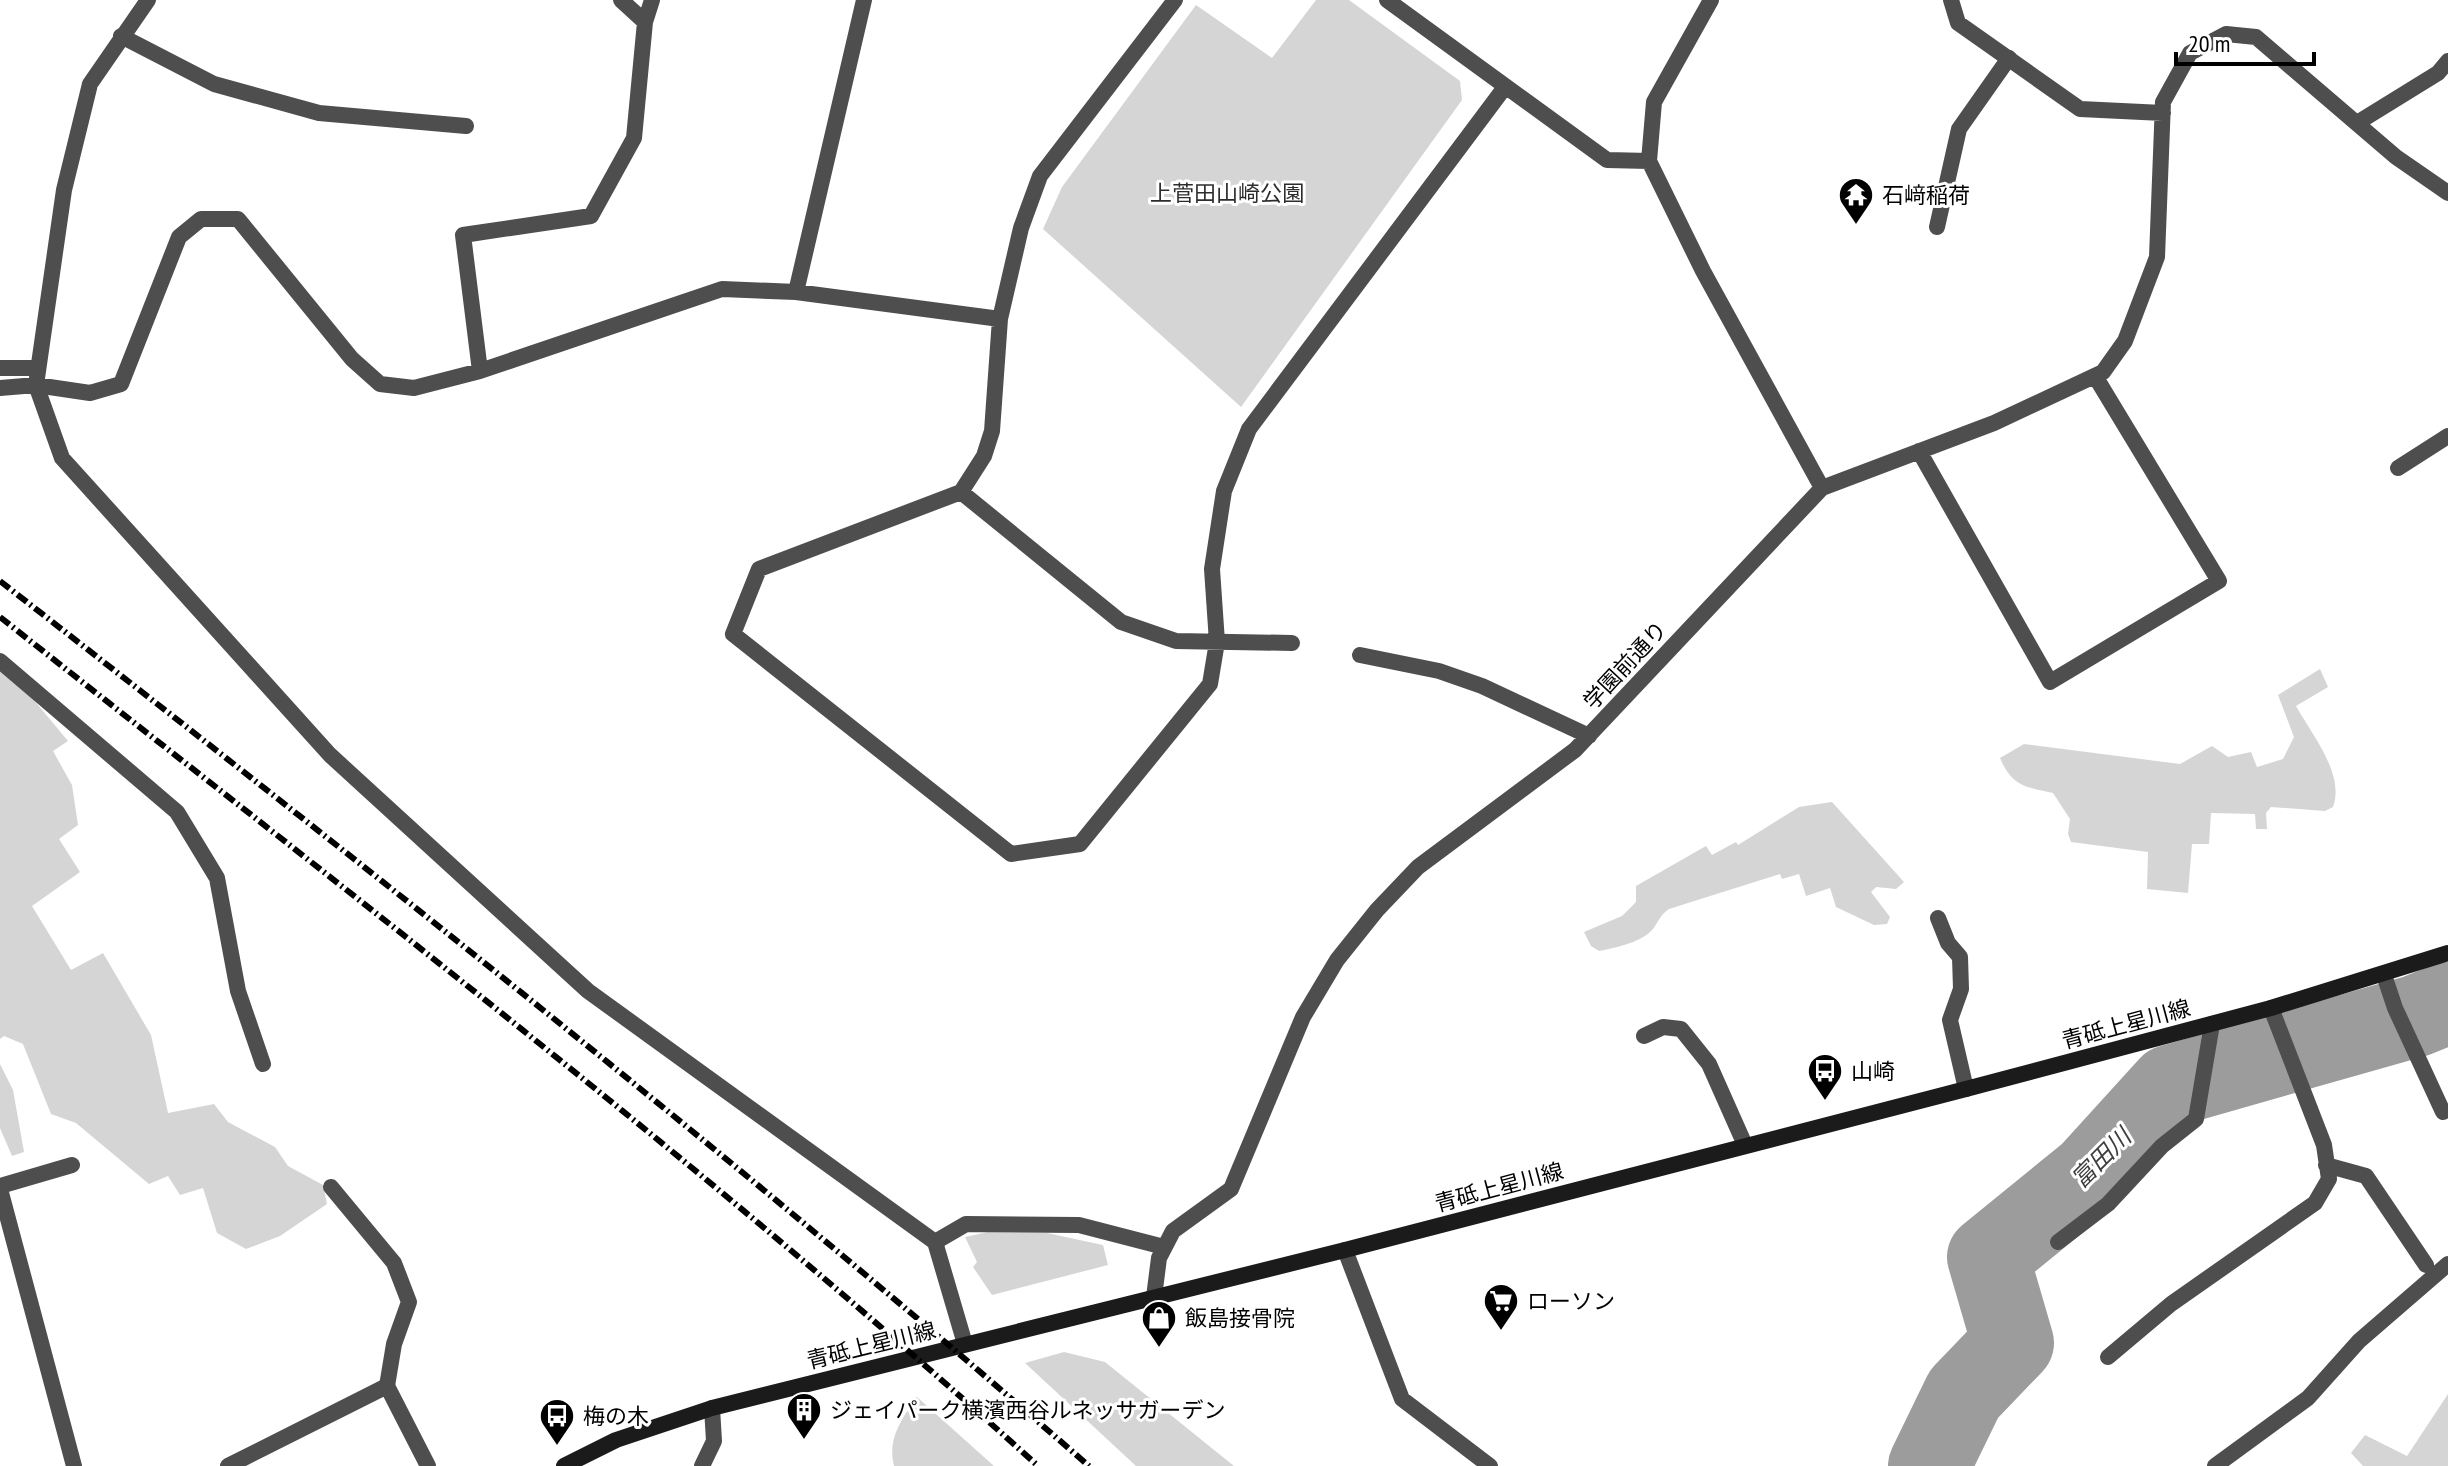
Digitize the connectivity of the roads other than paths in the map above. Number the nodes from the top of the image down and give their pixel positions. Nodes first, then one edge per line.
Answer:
1 (148, 0) edge
2 (621, 0) edge
3 (652, 0) edge
4 (864, 0) edge
5 (1175, 0) edge
6 (1387, 0) edge
7 (1711, 0) edge
8 (1951, 0) edge
9 (645, 22) junction
10 (121, 36) junction
11 (2009, 58) junction
12 (2448, 61) edge
13 (1505, 87) junction
14 (2163, 113) junction
15 (2357, 123) junction
16 (466, 126) dead end
17 (1649, 161) junction
18 (2448, 193) edge
19 (1937, 227) dead end
20 (796, 292) junction
21 (1000, 319) junction
22 (0, 368) edge
23 (480, 371) junction
24 (2095, 376) junction
25 (37, 377) junction
26 (0, 388) edge
27 (2448, 436) edge
28 (1919, 451) junction
29 (2398, 468) dead end
30 (1822, 488) junction
31 (961, 492) junction
32 (1217, 642) junction
33 (1292, 643) dead end
34 (1360, 655) dead end
35 (0, 661) edge
36 (1589, 736) junction
37 (1938, 918) dead end
38 (2448, 953) edge
39 (2384, 975) junction
40 (2271, 1008) junction
41 (2212, 1024) junction
42 (1644, 1036) dead end
43 (263, 1064) dead end
44 (1966, 1089) junction
45 (2443, 1112) dead end
46 (1745, 1145) junction
47 (72, 1165) dead end
48 (2326, 1165) junction
49 (0, 1187) edge
50 (331, 1187) dead end
51 (935, 1242) junction
52 (2058, 1242) dead end
53 (1164, 1247) junction
54 (1345, 1250) junction
55 (2448, 1264) edge
56 (2426, 1265) dead end
57 (1154, 1297) junction
58 (965, 1344) junction
59 (2108, 1357) dead end
60 (387, 1386) junction
61 (712, 1408) junction
62 (74, 1466) edge
63 (228, 1466) edge
64 (428, 1466) edge
65 (564, 1466) edge
66 (702, 1466) edge
67 (1490, 1466) edge
68 (2215, 1466) edge

1 - 10 street
2 - 9 street
3 - 9 street
4 - 20 street
5 - 21 street
6 - 13 street
7 - 17 street
8 - 11 street
9 - 23 street
10 - 16 street
10 - 25 street
11 - 14 street
11 - 19 street
12 - 15 street
13 - 17 street
13 - 32 street
14 - 15 street
14 - 24 street
15 - 18 street
17 - 30 street
20 - 21 street
20 - 23 street
21 - 31 street
22 - 25 street
23 - 25 street
24 - 28 street
24 - 28 street
25 - 26 street
25 - 51 street
27 - 29 street
28 - 30 street
30 - 36 street, 学園前通り
31 - 32 street
31 - 32 street
32 - 33 street
34 - 36 street
35 - 43 street
36 - 53 street, 学園前通り
37 - 44 street
38 - 39 main road, 青砥上星川線
39 - 40 main road, 青砥上星川線
39 - 45 street
40 - 41 main road, 青砥上星川線
40 - 48 street
41 - 44 main road, 青砥上星川線
41 - 52 street
42 - 46 street
44 - 46 main road, 青砥上星川線
46 - 54 main road, 青砥上星川線
47 - 49 street
48 - 56 street
48 - 59 street
49 - 62 street
50 - 60 street
51 - 53 street
51 - 58 street
53 - 57 street
54 - 57 main road, 青砥上星川線
54 - 67 street
55 - 68 street
57 - 58 main road, 青砥上星川線
58 - 61 main road, 青砥上星川線
60 - 63 street
60 - 64 street
61 - 65 main road, 青砥上星川線
61 - 66 street

